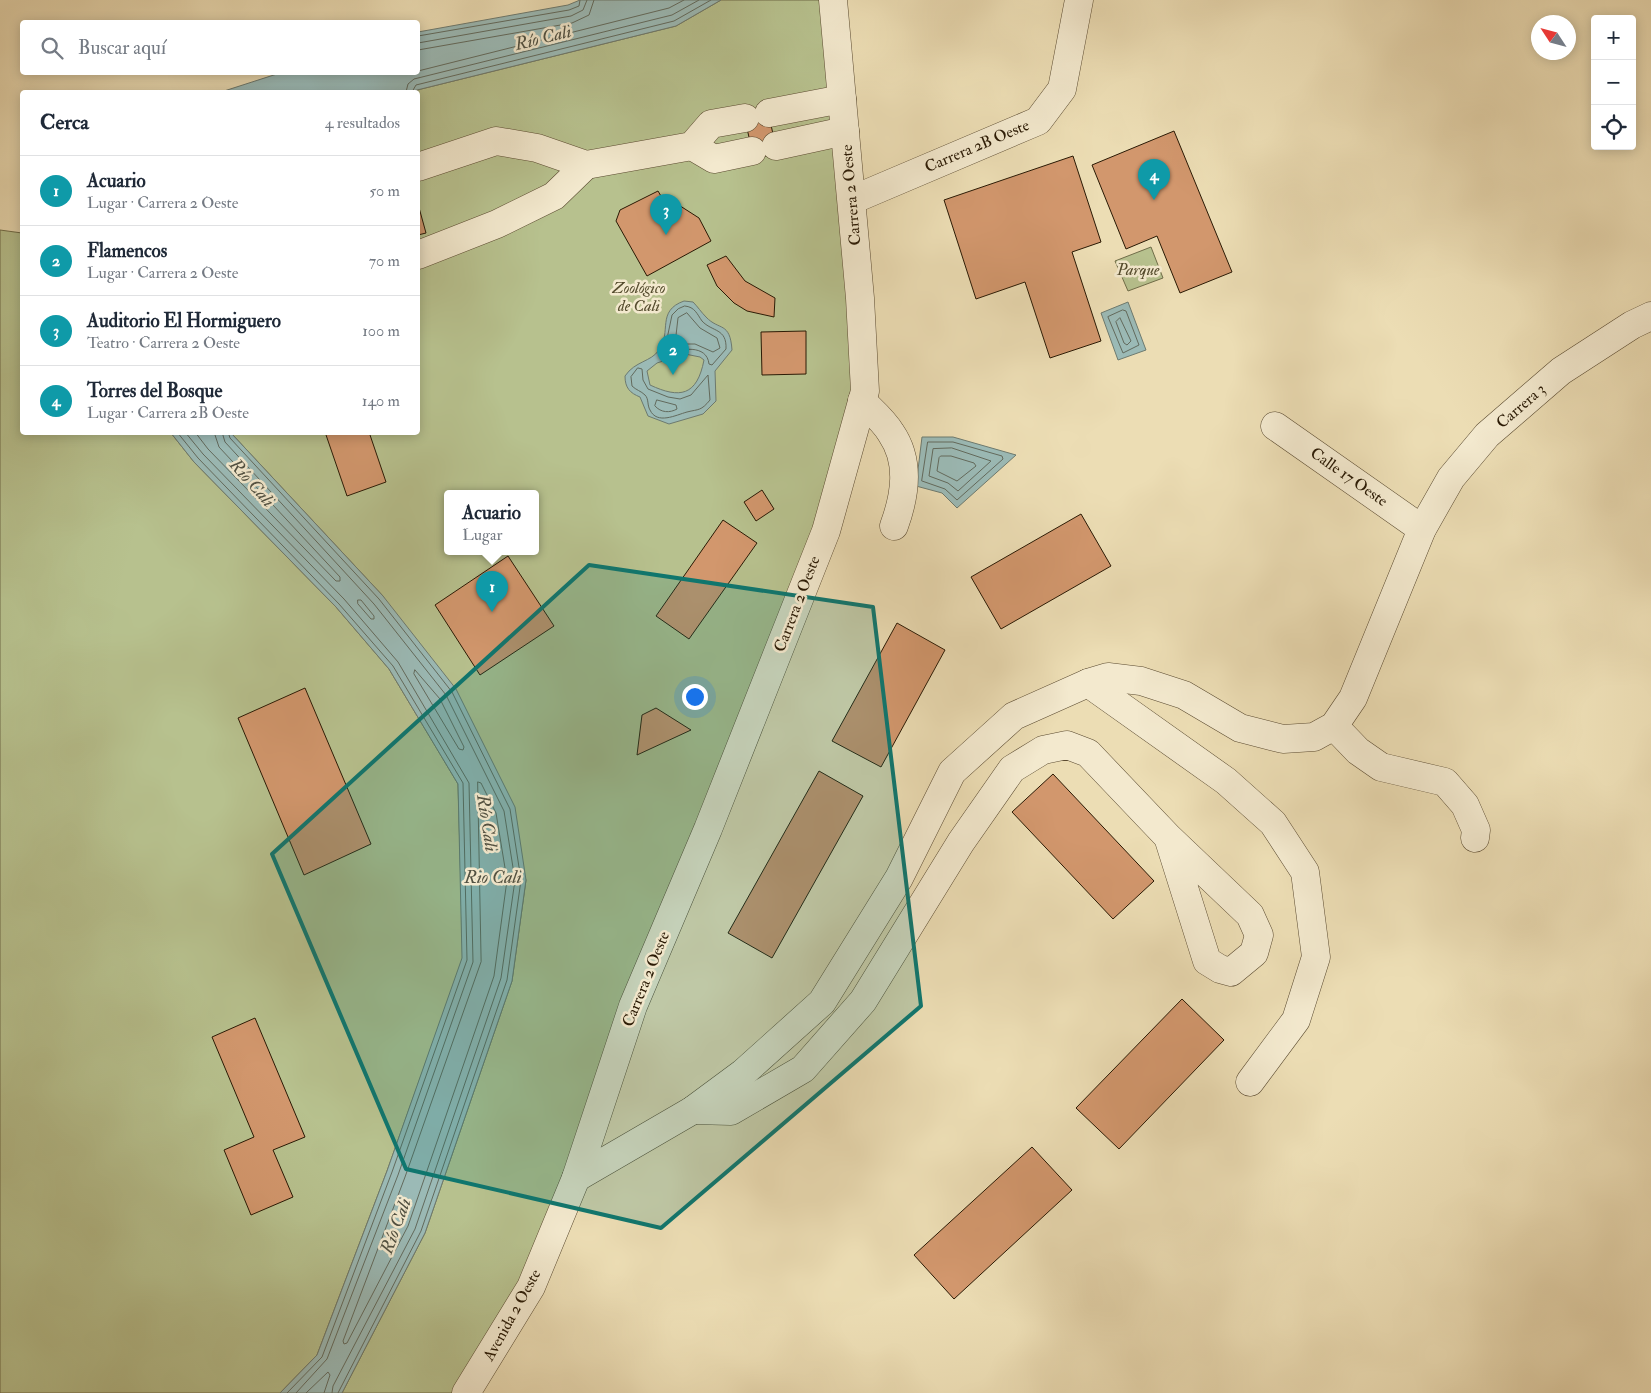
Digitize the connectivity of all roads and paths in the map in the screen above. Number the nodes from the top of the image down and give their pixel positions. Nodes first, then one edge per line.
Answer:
1 (833, 0) edge
2 (1079, 0) edge
3 (842, 99) junction
4 (845, 131) junction
5 (692, 146) junction
6 (586, 165) junction
7 (420, 166) edge
8 (852, 200) junction
9 (420, 254) edge
10 (1651, 316) edge
11 (862, 401) junction
12 (1275, 426) dead end
13 (894, 526) dead end
14 (1422, 529) junction
15 (1088, 683) junction
16 (1334, 726) junction
17 (1168, 837) dead end
18 (1476, 838) dead end
19 (1250, 1082) dead end
20 (693, 1110) junction
21 (576, 1178) junction
22 (466, 1393) edge

1 - 3 street, Carrera 2 Oeste
2 - 8 street, Carrera 2B Oeste
3 - 4 street, Carrera 2 Oeste
3 - 5 street
4 - 5 street
4 - 8 street, Carrera 2 Oeste
5 - 6 street
6 - 7 street
6 - 9 street
8 - 11 street, Carrera 2 Oeste
10 - 14 street, Carrera 3
11 - 13 street
11 - 21 street, Carrera 2 Oeste
12 - 14 street, Calle 17 Oeste
14 - 16 street, Carrera 3
15 - 16 street
15 - 19 street
15 - 20 street
16 - 18 street
17 - 20 street
20 - 21 street
21 - 22 street, Avenida 2 Oeste

